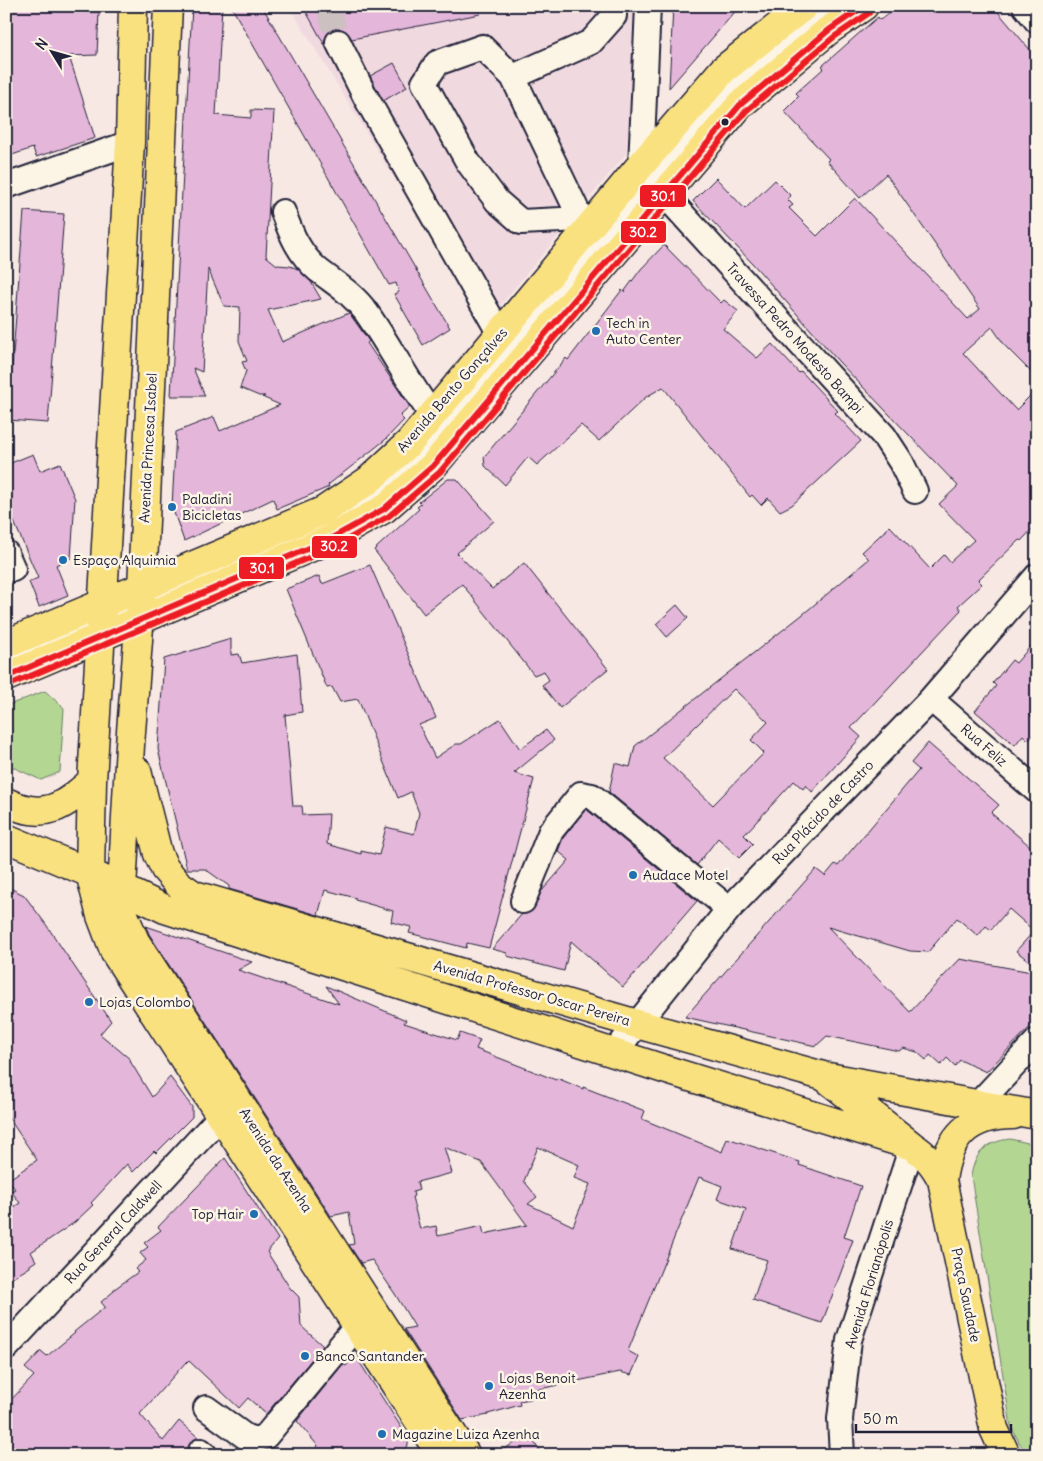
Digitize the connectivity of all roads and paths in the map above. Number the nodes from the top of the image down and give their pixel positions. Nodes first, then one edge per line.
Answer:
1 (133, 6) edge
2 (168, 6) edge
3 (614, 6) edge
4 (648, 6) edge
5 (804, 6) edge
6 (830, 6) edge
7 (864, 6) edge
8 (1025, 6) edge
9 (1037, 21) edge
10 (338, 42) tunnel mouth
11 (512, 77) junction
12 (130, 143) junction
13 (641, 165) junction
14 (6, 186) edge
15 (664, 194) junction
16 (283, 212) dead end
17 (584, 225) junction
18 (500, 334) junction
19 (432, 415) junction
20 (915, 491) dead end
21 (1037, 576) edge
22 (141, 605) junction
23 (102, 621) junction
24 (6, 644) edge
25 (6, 662) edge
26 (6, 677) edge
27 (931, 699) junction
28 (130, 745) junction
29 (92, 781) junction
30 (1037, 791) edge
31 (6, 802) edge
32 (6, 838) edge
33 (90, 874) junction
34 (122, 889) junction
35 (524, 900) dead end
36 (729, 909) junction
37 (637, 1024) junction
38 (1037, 1042) edge
39 (614, 1053) junction
40 (824, 1076) junction
41 (979, 1103) junction
42 (1037, 1115) edge
43 (221, 1116) junction
44 (912, 1146) junction
45 (942, 1180) junction
46 (357, 1326) junction
47 (6, 1348) edge
48 (206, 1408) dead end
49 (436, 1453) edge
50 (466, 1455) edge
51 (842, 1455) edge
52 (1006, 1455) edge

1 - 12 main road
2 - 22 main road, Avenida Princesa Isabel
3 - 11 street
4 - 13 street
5 - 13 main road, Avenida Bento Gonçalves
6 - 22 street
7 - 15 main road, Avenida Bento Gonçalves
8 - 9 street
10 - 18 street
11 - 17 street
11 - 17 street
12 - 14 street
12 - 23 main road
13 - 17 main road, Avenida Bento Gonçalves
15 - 20 street, Travessa Pedro Modesto Bampi
15 - 22 main road, Avenida Bento Gonçalves
16 - 19 street
17 - 18 main road, Avenida Bento Gonçalves
18 - 19 main road, Avenida Bento Gonçalves
19 - 22 main road, Avenida Bento Gonçalves
21 - 27 street, Rua Plácido de Castro
22 - 23 main road, Avenida Bento Gonçalves
22 - 28 main road, Avenida Princesa Isabel
23 - 24 main road, Avenida Bento Gonçalves
23 - 25 street
23 - 26 main road, Avenida Bento Gonçalves
23 - 29 main road
27 - 30 street, Rua Feliz
27 - 36 street, Rua Plácido de Castro
28 - 34 main road, Avenida Princesa Isabel
28 - 37 main road, Avenida Professor Oscar Pereira
29 - 31 main road
29 - 33 main road
32 - 33 main road
33 - 34 main road
33 - 43 main road, Avenida da Azenha
34 - 39 main road, Avenida Professor Oscar Pereira
34 - 50 main road, Avenida da Azenha
35 - 36 street
36 - 37 street, Rua Plácido de Castro
37 - 39 street, Rua Plácido de Castro
37 - 40 main road, Avenida Professor Oscar Pereira
38 - 41 street
39 - 44 main road, Avenida Professor Oscar Pereira
40 - 41 main road, Avenida Professor Oscar Pereira
40 - 44 main road, Praça Saudade
41 - 42 main road, Avenida Professor Oscar Pereira
42 - 45 main road
43 - 46 main road, Avenida da Azenha
43 - 47 street, Rua General Caldwell
44 - 45 main road, Praça Saudade
44 - 51 street, Avenida Florianópolis
45 - 52 main road, Praça Saudade
46 - 48 street
46 - 49 main road, Avenida da Azenha

